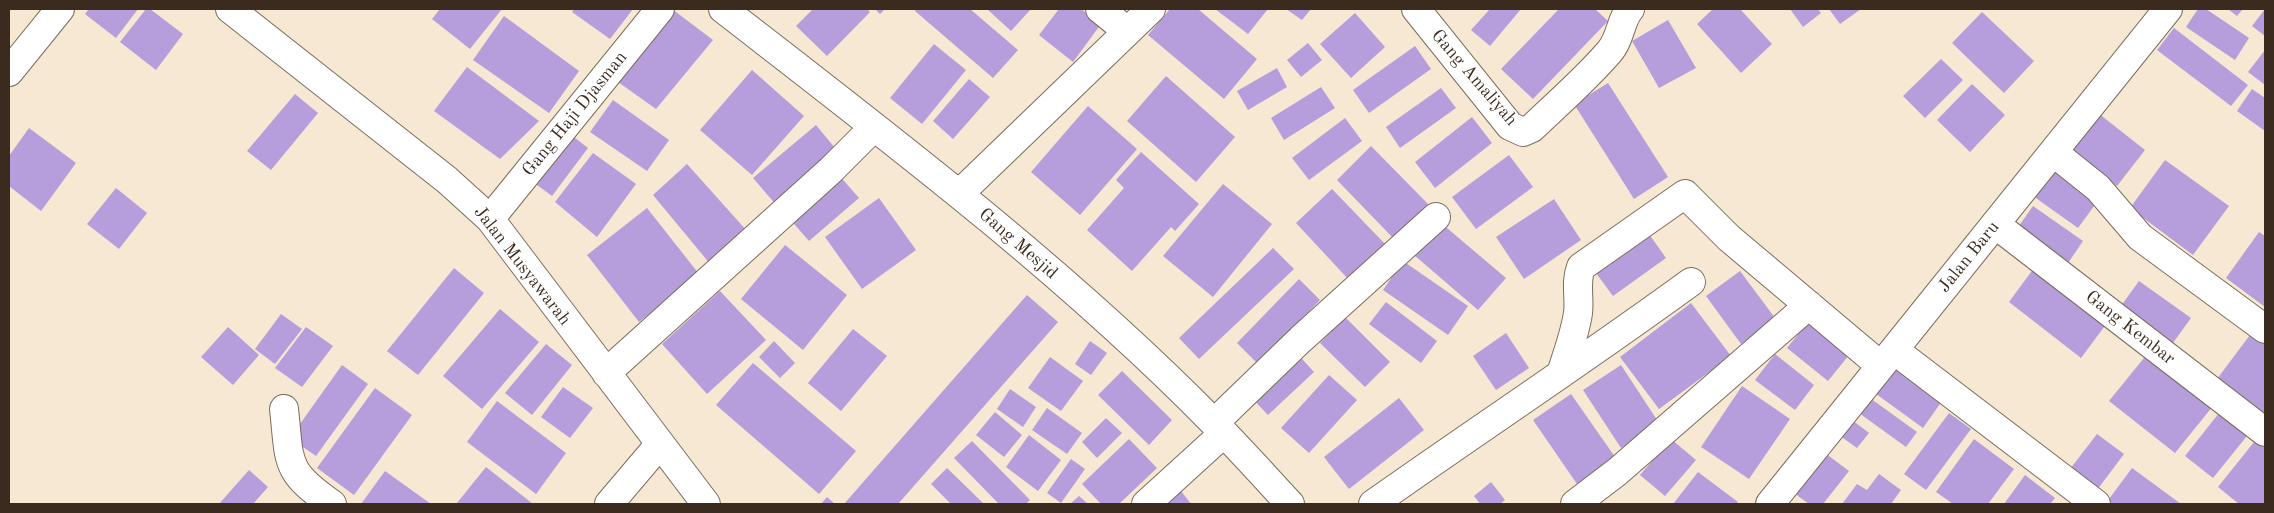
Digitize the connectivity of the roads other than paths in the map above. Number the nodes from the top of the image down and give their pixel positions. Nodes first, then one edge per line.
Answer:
1 (60, 9) edge
2 (230, 9) edge
3 (660, 9) edge
4 (1100, 9) edge
5 (1151, 9) edge
6 (1416, 9) edge
7 (1630, 9) edge
8 (2168, 9) edge
9 (728, 10) edge
10 (1127, 31) junction
11 (9, 72) edge
12 (874, 127) junction
13 (2053, 152) junction
14 (959, 194) junction
15 (1436, 217) dead end
16 (490, 219) junction
17 (1995, 224) junction
18 (1691, 282) dead end
19 (1809, 306) junction
20 (2265, 329) edge
21 (1888, 358) junction
22 (606, 373) junction
23 (1561, 374) junction
24 (284, 409) dead end
25 (1219, 428) junction
26 (2265, 432) edge
27 (659, 445) junction
28 (332, 504) edge
29 (609, 504) edge
30 (706, 504) edge
31 (1146, 504) edge
32 (1290, 504) edge
33 (1373, 504) edge
34 (1575, 504) edge
35 (1770, 504) edge
36 (2096, 504) edge

1 - 11 street
2 - 16 street, Jalan Musyawarah
3 - 16 street, Gang Haji Djasman
4 - 10 street
5 - 10 street
6 - 7 street, Gang Amaliyah
8 - 13 street, Jalan Baru
9 - 12 street, Gang Mesjid
10 - 14 street
12 - 14 street, Gang Mesjid
12 - 22 street
13 - 17 street, Jalan Baru
13 - 20 street
14 - 25 street, Gang Mesjid
15 - 25 street
16 - 22 street, Jalan Musyawarah
17 - 21 street, Jalan Baru
17 - 26 street, Gang Kembar
18 - 23 street
19 - 21 street
19 - 23 street
19 - 34 street
21 - 35 street, Jalan Baru
21 - 36 street
22 - 27 street, Jalan Musyawarah
23 - 33 street
24 - 28 street
25 - 31 street
25 - 32 street, Gang Mesjid
27 - 29 street
27 - 30 street, Jalan Musyawarah

